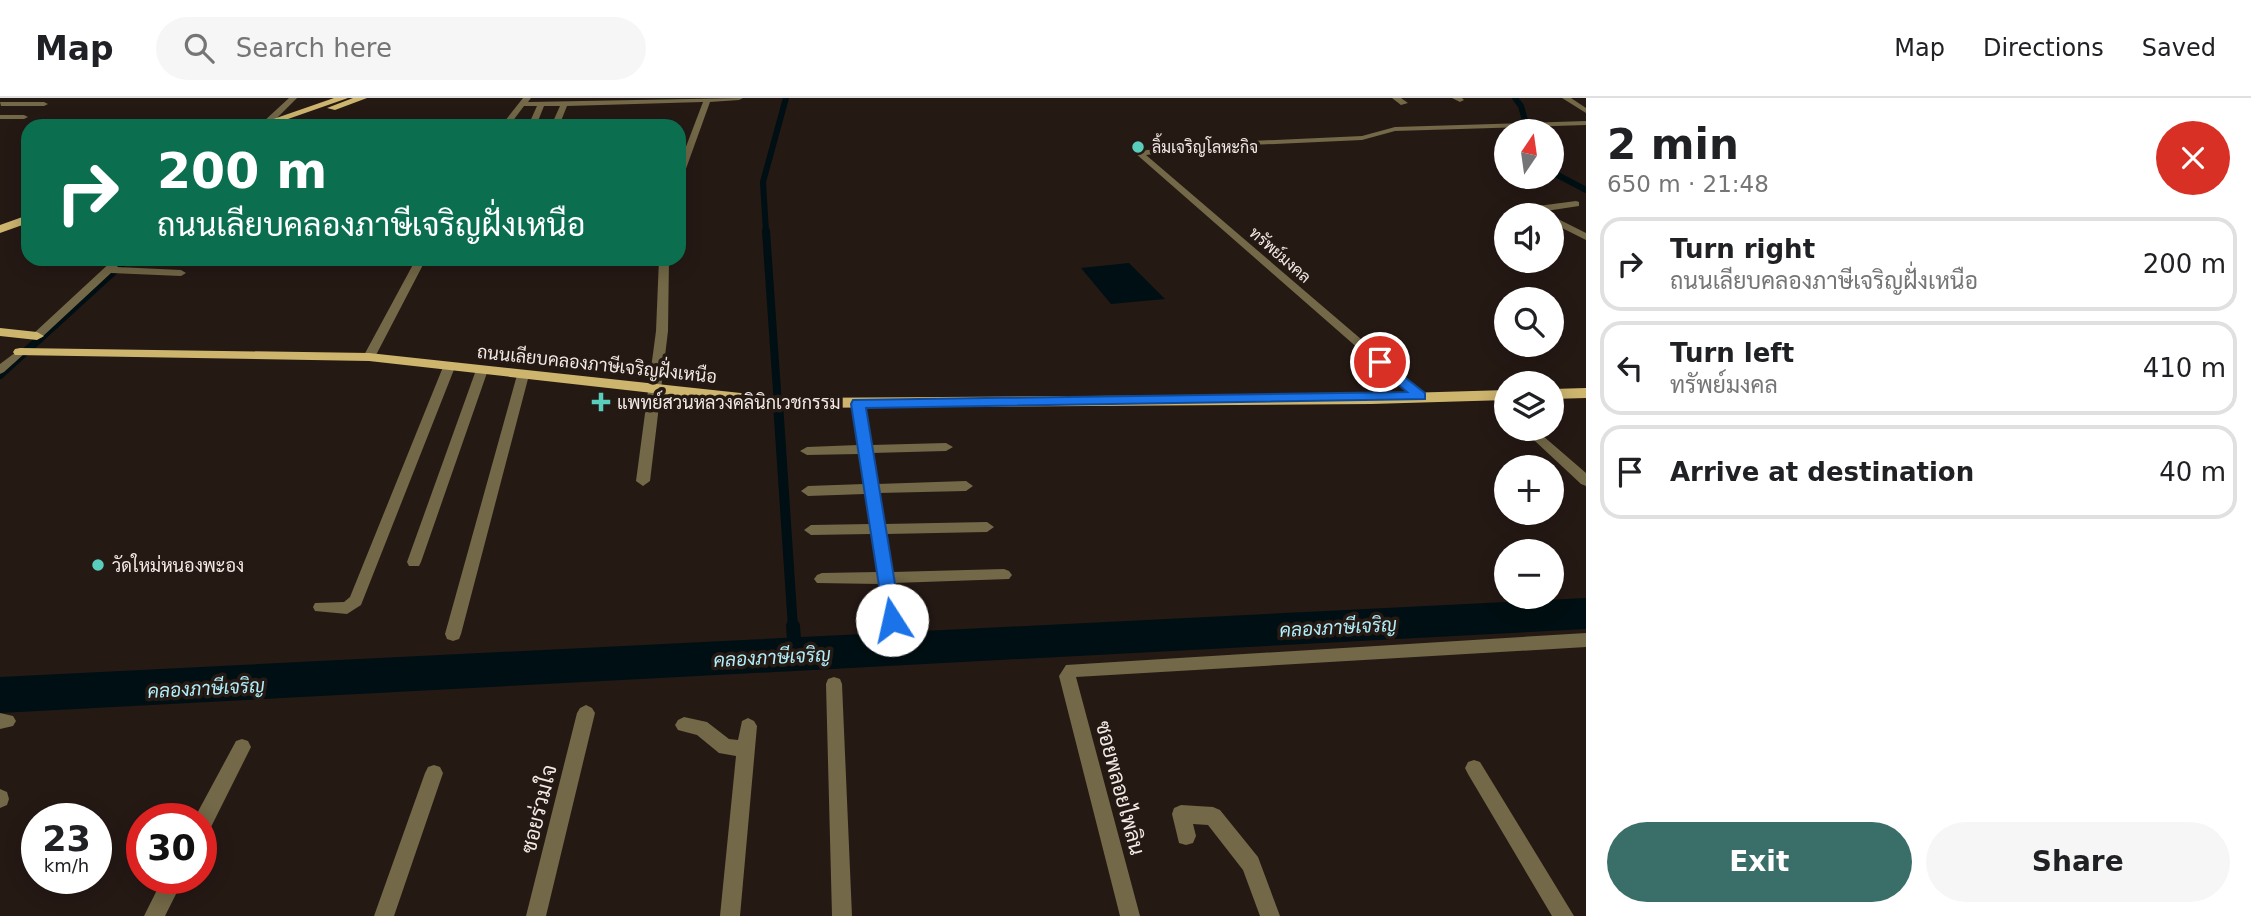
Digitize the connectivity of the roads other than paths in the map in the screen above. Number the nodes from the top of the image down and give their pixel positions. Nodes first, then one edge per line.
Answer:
1 (12, 98) edge
2 (293, 98) edge
3 (343, 98) edge
4 (362, 98) edge
5 (571, 98) edge
6 (739, 98) edge
7 (1396, 98) edge
8 (708, 99) edge
9 (1568, 99) edge
10 (525, 101) edge
11 (1404, 103) dead end
12 (44, 104) dead end
13 (1586, 104) edge
14 (541, 105) junction
15 (564, 105) junction
16 (594, 105) junction
17 (0, 106) edge
18 (0, 117) edge
19 (24, 117) dead end
20 (269, 119) edge
21 (280, 119) edge
22 (300, 119) edge
23 (511, 119) edge
24 (535, 119) edge
25 (558, 119) edge
26 (1586, 123) edge
27 (686, 158) edge
28 (1577, 204) dead end
29 (1564, 206) edge
30 (21, 214) edge
31 (0, 221) edge
32 (21, 222) edge
33 (1564, 225) edge
34 (0, 229) edge
35 (1586, 237) edge
36 (112, 266) edge
37 (417, 266) edge
38 (664, 266) edge
39 (108, 270) junction
40 (181, 273) dead end
41 (0, 331) edge
42 (37, 336) junction
43 (20, 352) junction
44 (369, 357) junction
45 (449, 367) junction
46 (0, 370) edge
47 (482, 370) junction
48 (523, 375) junction
49 (654, 390) junction
50 (1586, 393) edge
51 (1564, 394) edge
52 (1494, 395) edge
53 (1420, 396) junction
54 (858, 404) junction
55 (1541, 441) edge
56 (946, 447) dead end
57 (864, 450) junction
58 (807, 451) dead end
59 (643, 481) dead end
60 (1586, 481) edge
61 (966, 486) dead end
62 (870, 488) junction
63 (808, 491) dead end
64 (987, 527) dead end
65 (876, 528) junction
66 (811, 530) dead end
67 (414, 562) dead end
68 (1004, 575) dead end
69 (884, 577) junction
70 (822, 579) dead end
71 (321, 607) dead end
72 (892, 620) dead end
73 (453, 634) dead end
74 (1586, 640) edge
75 (834, 684) dead end
76 (586, 713) dead end
77 (684, 725) dead end
78 (748, 726) dead end
79 (242, 747) dead end
80 (746, 749) junction
81 (1474, 768) dead end
82 (434, 773) dead end
83 (213, 803) edge
84 (1186, 836) dead end
85 (166, 894) edge
86 (155, 916) edge
87 (384, 916) edge
88 (536, 916) edge
89 (730, 916) edge
90 (842, 916) edge
91 (1129, 916) edge
92 (1270, 916) edge
93 (1564, 916) edge

1 - 17 street
2 - 20 street
3 - 21 main road
4 - 22 main road
5 - 16 street
6 - 8 street
7 - 11 street
8 - 16 street
8 - 27 street
9 - 13 street
10 - 14 street
10 - 23 street
12 - 17 street
14 - 15 street
14 - 24 street
15 - 16 street
15 - 25 street
18 - 19 street
26 - 53 street, ทรัพย์มงคล
28 - 29 street
30 - 31 main road
32 - 34 main road
33 - 35 street
36 - 39 street
37 - 44 street
38 - 49 street
39 - 40 street
39 - 42 street
41 - 42 main road
42 - 43 main road
43 - 44 main road, ถนนเลียบคลองภาษีเจริญฝั่งเหนือ
43 - 46 street
44 - 45 main road, ถนนเลียบคลองภาษีเจริญฝั่งเหนือ
45 - 47 main road, ถนนเลียบคลองภาษีเจริญฝั่งเหนือ
45 - 71 street
47 - 48 main road, ถนนเลียบคลองภาษีเจริญฝั่งเหนือ
47 - 67 street
48 - 49 main road, ถนนเลียบคลองภาษีเจริญฝั่งเหนือ
48 - 73 street
49 - 54 main road, ถนนเลียบคลองภาษีเจริญฝั่งเหนือ
49 - 59 street
50 - 51 main road
52 - 53 main road, ถนนเลียบคลองภาษีเจริญฝั่งเหนือ
53 - 54 main road, ถนนเลียบคลองภาษีเจริญฝั่งเหนือ
54 - 57 street
55 - 60 street
56 - 57 street
57 - 58 street
57 - 62 street
61 - 62 street
62 - 63 street
62 - 65 street
64 - 65 street
65 - 66 street
65 - 69 street
68 - 69 street
69 - 70 street
69 - 72 street
74 - 91 street, ซอยพลอยไพลิน
75 - 90 street
76 - 88 street, ซอยร่วมใจ
77 - 80 street
78 - 80 street
79 - 83 street
80 - 89 street
81 - 93 street
82 - 87 street
84 - 92 street
85 - 86 street

